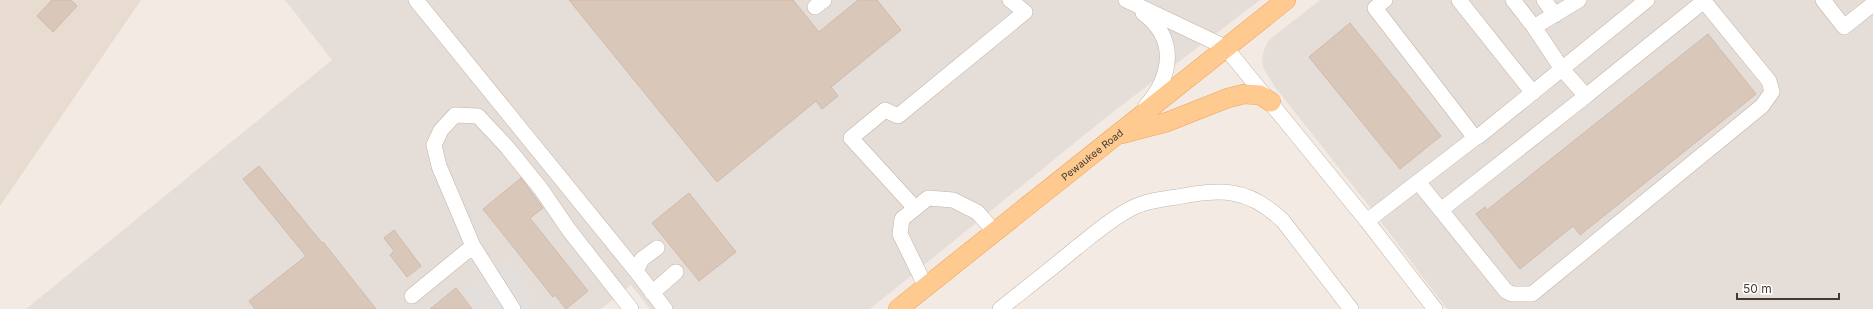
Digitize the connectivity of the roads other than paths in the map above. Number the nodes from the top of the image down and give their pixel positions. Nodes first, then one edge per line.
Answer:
1 (416, 0) edge
2 (1010, 0) edge
3 (1125, 0) edge
4 (1286, 0) edge
5 (1385, 0) edge
6 (1459, 0) edge
7 (1513, 0) edge
8 (1544, 0) edge
9 (1579, 0) edge
10 (1647, 0) edge
11 (1822, 0) edge
12 (1704, 1) edge
13 (1873, 4) edge
14 (1555, 15) junction
15 (1534, 27) junction
16 (1226, 47) junction
17 (1562, 69) junction
18 (1533, 93) junction
19 (1586, 96) junction
20 (1270, 102) junction
21 (1123, 129) junction
22 (1475, 138) junction
23 (1419, 183) junction
24 (915, 208) junction
25 (1441, 210) junction
26 (1367, 221) junction
27 (995, 232) junction
28 (473, 246) junction
29 (656, 248) dead end
30 (636, 271) junction
31 (676, 272) dead end
32 (926, 287) junction
33 (652, 293) junction
34 (412, 296) dead end
35 (513, 309) edge
36 (631, 309) edge
37 (665, 309) edge
38 (898, 309) edge
39 (1000, 309) edge
40 (1351, 309) edge
41 (1436, 309) edge

1 - 30 street
2 - 24 street
3 - 16 street
3 - 21 street
4 - 16 main road, Pewaukee Road
5 - 22 street
6 - 18 street
7 - 15 street
8 - 14 street
9 - 14 street
10 - 17 street
11 - 13 street
12 - 19 street
12 - 25 street
14 - 15 street
15 - 17 street
16 - 20 street
16 - 21 main road, Pewaukee Road
17 - 18 street
17 - 19 street
18 - 22 street
19 - 25 street
20 - 21 main road
20 - 26 street
21 - 27 main road, Pewaukee Road
22 - 23 street
23 - 25 street
23 - 26 street
24 - 27 street
24 - 32 street
26 - 41 street
27 - 32 main road, Pewaukee Road
28 - 34 street
28 - 35 street
28 - 36 street
29 - 30 street
30 - 33 street
31 - 33 street
32 - 38 main road, Pewaukee Road
33 - 37 street
39 - 40 street

